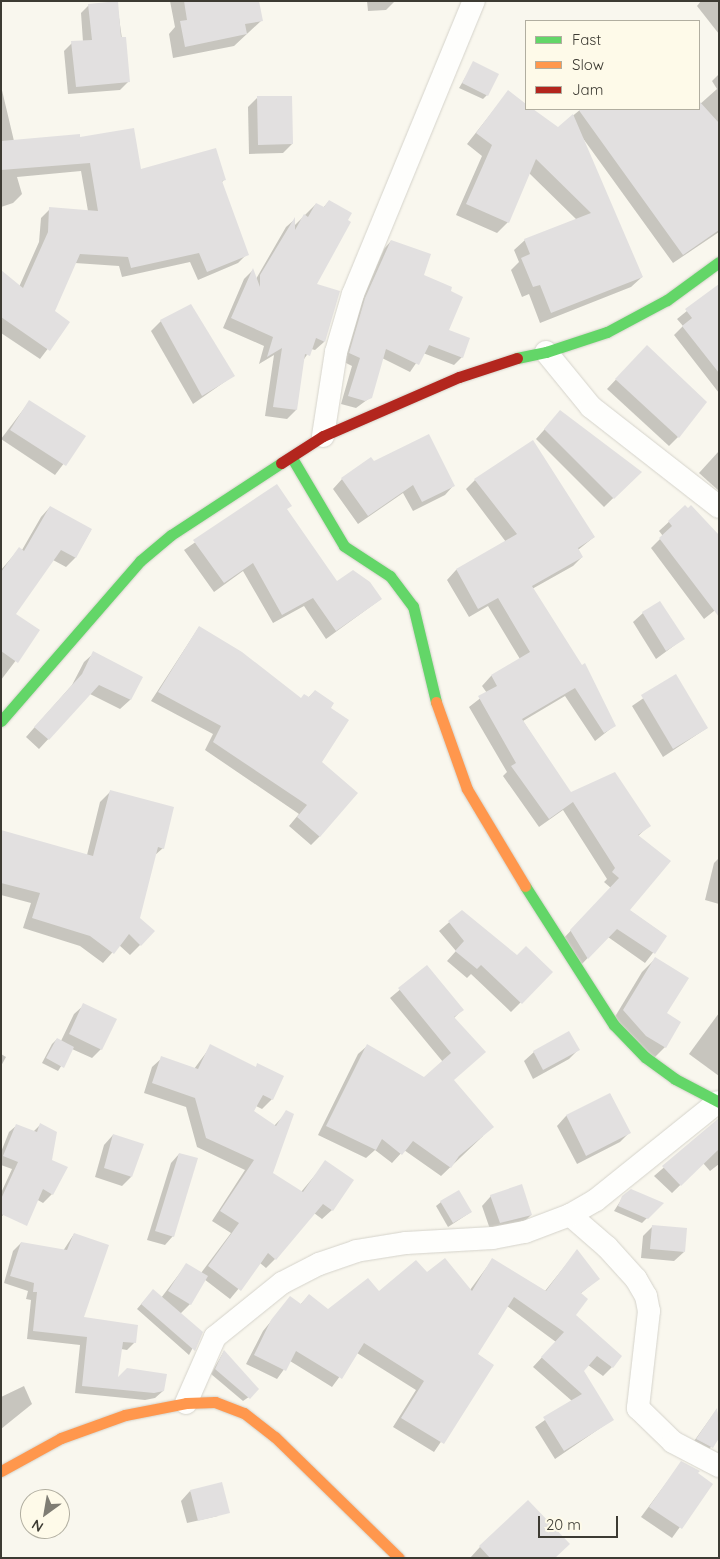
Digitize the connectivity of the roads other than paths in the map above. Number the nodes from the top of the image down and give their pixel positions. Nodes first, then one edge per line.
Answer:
1 (474, 1) edge
2 (719, 262) edge
3 (546, 352) junction
4 (323, 436) junction
5 (292, 458) junction
6 (719, 507) edge
7 (1, 720) edge
8 (718, 1102) edge
9 (570, 1215) junction
10 (186, 1403) junction
11 (719, 1466) edge
12 (1, 1471) edge
13 (399, 1558) edge

1 - 4 street
2 - 3 street
3 - 4 street
3 - 6 street
4 - 5 street
5 - 7 street
5 - 8 street
8 - 9 street
9 - 10 street
9 - 11 street
10 - 12 street
10 - 13 street

